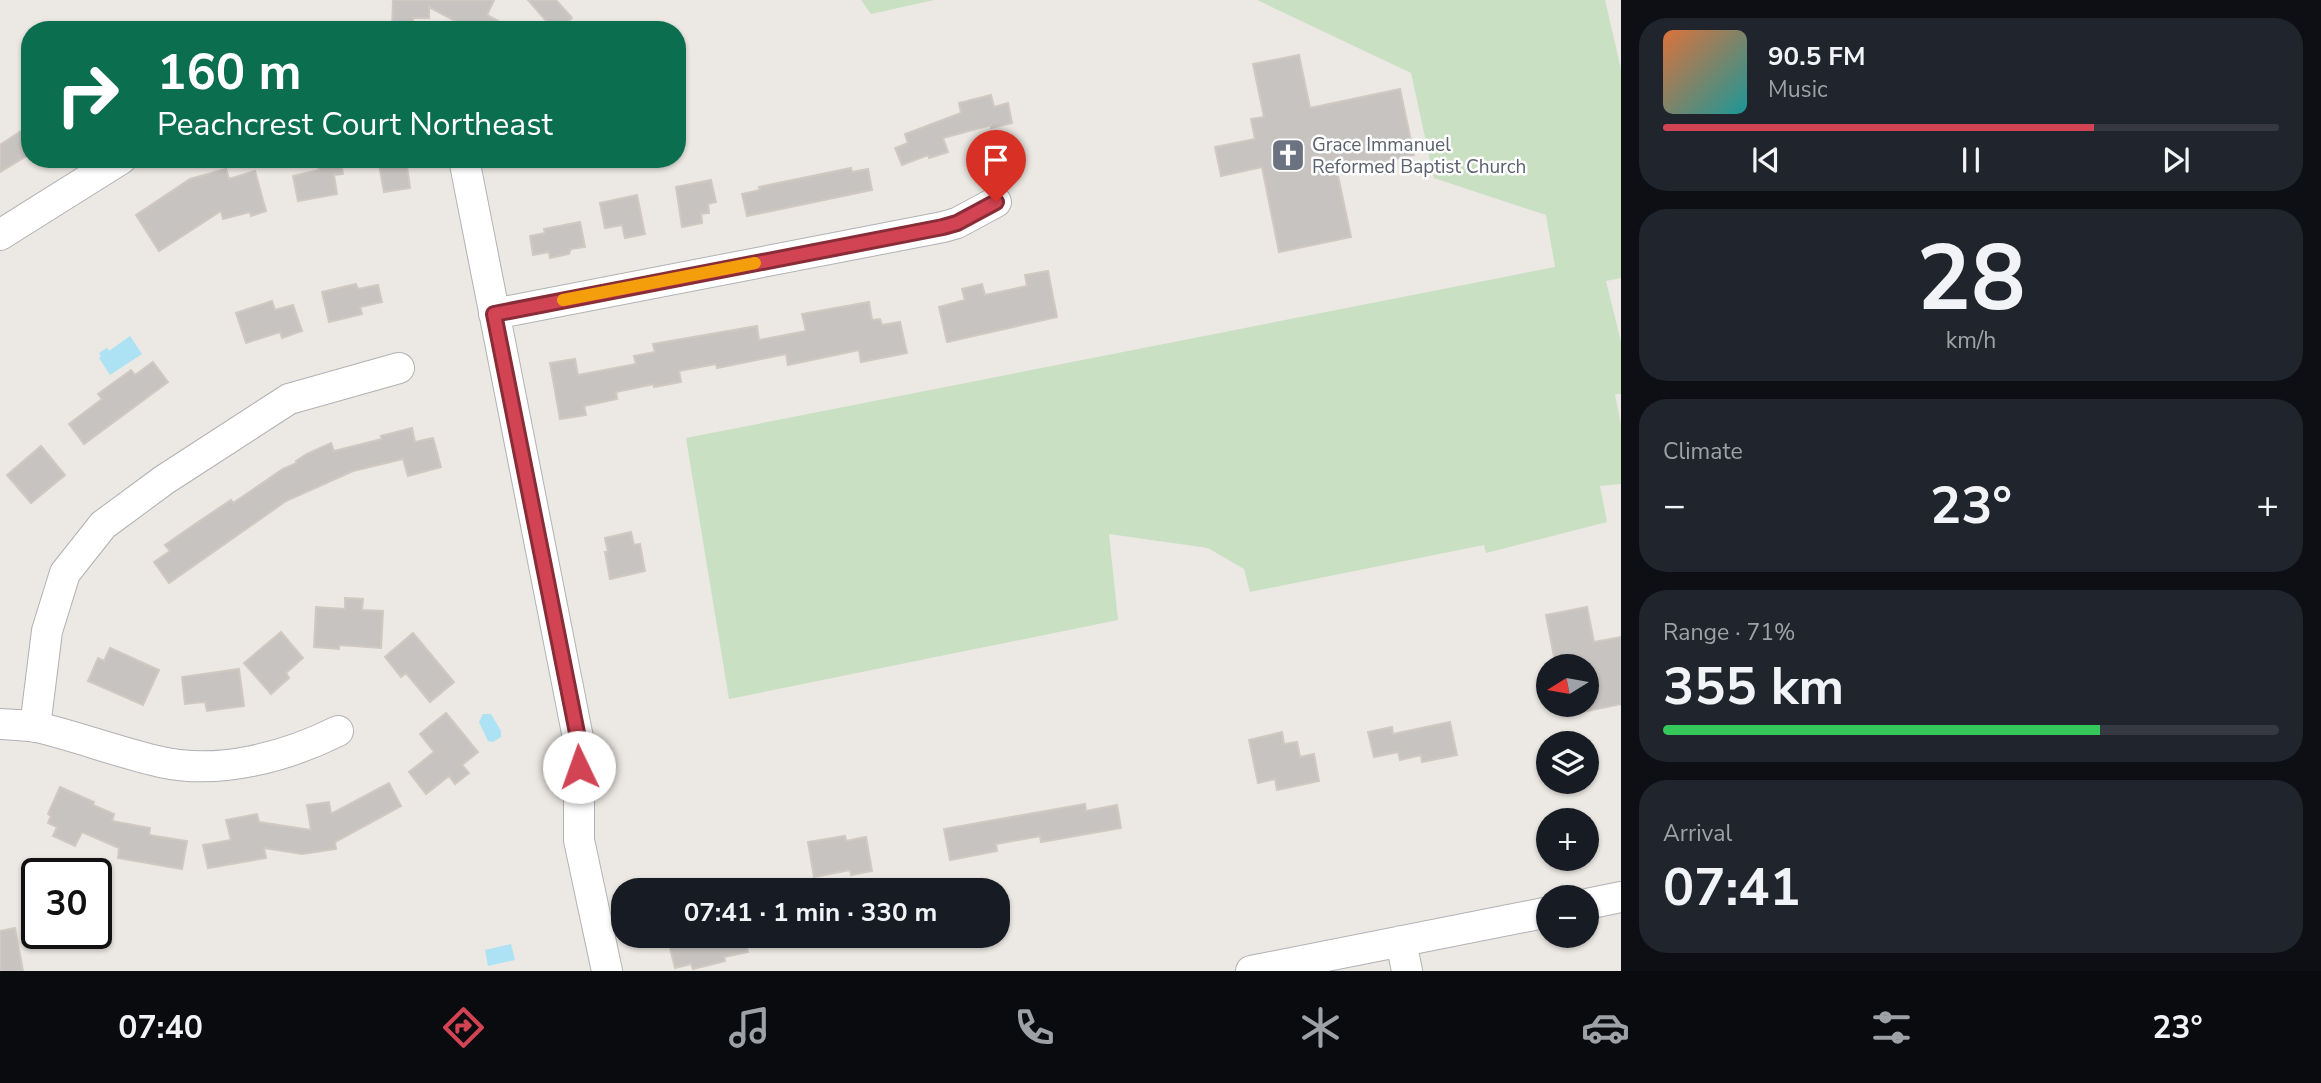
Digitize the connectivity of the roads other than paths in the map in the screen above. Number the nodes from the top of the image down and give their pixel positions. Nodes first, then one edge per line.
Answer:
1 (107, 168) edge
2 (466, 168) edge
3 (996, 202) dead end
4 (0, 235) edge
5 (494, 314) junction
6 (399, 368) dead end
7 (0, 723) edge
8 (35, 727) junction
9 (338, 731) dead end
10 (1621, 897) edge
11 (1599, 902) edge
12 (1536, 915) edge
13 (1401, 941) junction
14 (607, 971) edge
15 (1251, 971) edge
16 (1406, 971) edge

1 - 4 street
2 - 5 street
3 - 5 street
5 - 14 street
6 - 8 street
7 - 8 street
8 - 9 street
10 - 11 street
12 - 13 street
13 - 15 street
13 - 16 street

